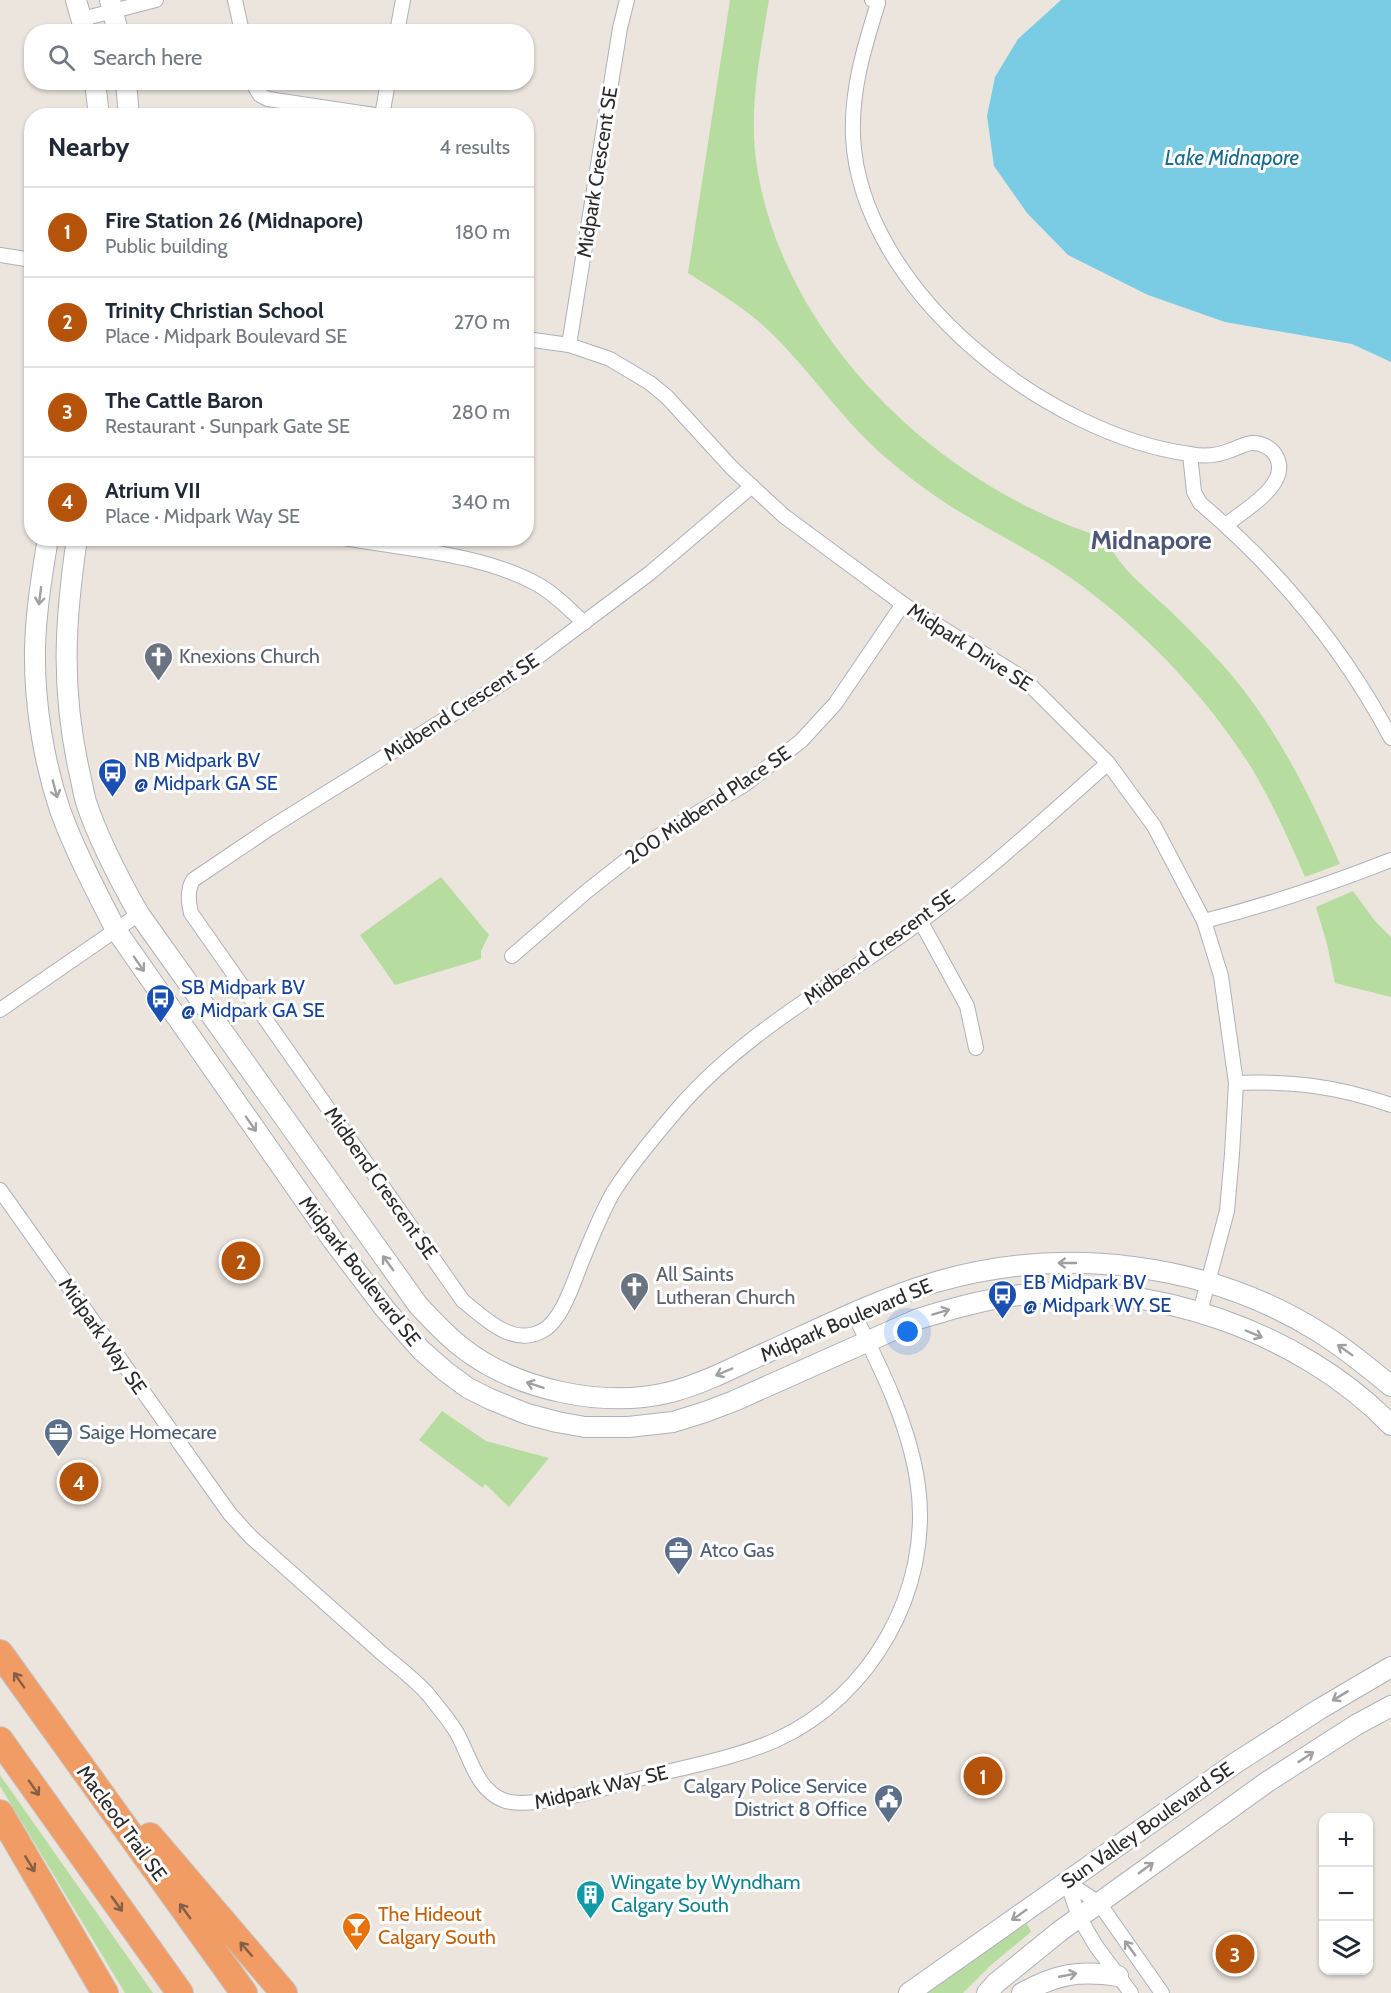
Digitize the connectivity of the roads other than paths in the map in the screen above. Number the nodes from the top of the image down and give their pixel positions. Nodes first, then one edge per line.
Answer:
1 (156, 0) edge
2 (235, 0) edge
3 (403, 0) edge
4 (627, 0) edge
5 (877, 1) edge
6 (112, 5) edge
7 (81, 17) edge
8 (116, 24) edge
9 (240, 24) edge
10 (399, 24) edge
11 (96, 90) edge
12 (127, 90) edge
13 (257, 90) edge
14 (386, 90) edge
15 (98, 108) edge
16 (128, 108) edge
17 (328, 108) edge
18 (383, 108) edge
19 (0, 255) edge
20 (24, 259) edge
21 (534, 340) edge
22 (568, 345) junction
23 (1190, 454) junction
24 (752, 486) junction
25 (1226, 525) junction
26 (47, 546) edge
27 (77, 546) edge
28 (390, 546) edge
29 (903, 604) junction
30 (584, 622) junction
31 (1391, 738) edge
32 (1108, 763) junction
33 (1391, 860) edge
34 (139, 914) junction
35 (1204, 921) junction
36 (921, 922) junction
37 (116, 930) junction
38 (512, 956) dead end
39 (0, 1010) edge
40 (976, 1048) dead end
41 (1236, 1083) junction
42 (1391, 1105) edge
43 (0, 1190) edge
44 (1208, 1283) junction
45 (1200, 1312) junction
46 (854, 1314) junction
47 (867, 1341) junction
48 (1391, 1386) edge
49 (1391, 1425) edge
50 (0, 1653) edge
51 (1391, 1667) edge
52 (38, 1706) junction
53 (1391, 1706) edge
54 (0, 1740) edge
55 (0, 1814) edge
56 (1067, 1882) junction
57 (1099, 1903) junction
58 (1079, 1917) junction
59 (1118, 1976) junction
60 (105, 1993) edge
61 (180, 1993) edge
62 (244, 1993) edge
63 (284, 1993) edge
64 (909, 1993) edge
65 (987, 1993) edge
66 (1022, 1993) edge
67 (1131, 1993) edge
68 (1162, 1993) edge

1 - 6 street
2 - 9 street
3 - 10 street
4 - 22 street, Midpark Crescent SE
5 - 23 street
6 - 7 street
6 - 8 street
11 - 15 street
12 - 16 street
13 - 17 street
14 - 18 street
19 - 20 street
21 - 22 street, Midpark Drive SE
22 - 24 street, Midpark Drive SE
23 - 25 street
23 - 25 street
24 - 29 street, Midpark Drive SE
24 - 30 street, Midbend Crescent SE
25 - 31 street
26 -> 37 street, Midpark Boulevard SE
27 - 34 street, Midpark Boulevard SE
28 - 30 street
29 - 32 street, Midpark Drive SE
29 - 38 street, 200 Midbend Place SE
30 - 36 street, Midbend Crescent SE
32 - 35 street, Midpark Drive SE
32 - 36 street, Midbend Crescent SE
33 - 35 street
34 - 37 street
46 -> 34 street, Midpark Boulevard SE
35 - 41 street, Midpark Drive SE
36 - 40 street
37 - 39 street
37 -> 47 street, Midpark Boulevard SE
41 - 42 street
41 - 44 street, Midpark Drive SE
43 - 47 street, Midpark Way SE
44 - 45 street, Midpark Drive SE
44 -> 46 street, Midpark Boulevard SE
48 -> 44 street, Midpark Boulevard SE
47 -> 45 street, Midpark Boulevard SE
45 -> 49 street, Midpark Boulevard SE
46 - 47 street, Midpark Way SE
52 -> 50 highway, Macleod Trail SE
51 -> 56 street, Sun Valley Boulevard SE
62 -> 52 highway, Macleod Trail SE
63 -> 52 highway
57 -> 53 street, Sun Valley Boulevard SE
54 -> 61 highway
55 -> 60 highway
56 - 57 street
56 - 58 street
56 -> 64 street, Sun Valley Boulevard SE
57 - 58 street, Sun Valley Boulevard SE
68 -> 57 street
58 - 59 street
58 - 65 street, Sun Valley Boulevard SE
66 -> 59 street
59 - 67 street

